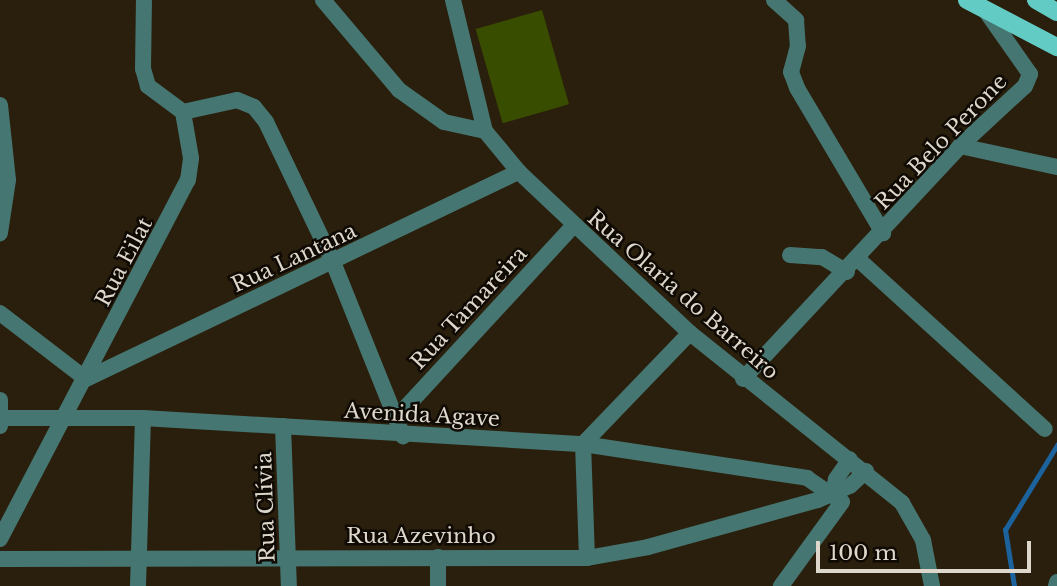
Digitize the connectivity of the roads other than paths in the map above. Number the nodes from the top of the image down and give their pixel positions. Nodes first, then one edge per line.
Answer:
1 (144, 0) edge
2 (323, 0) edge
3 (453, 0) edge
4 (774, 0) edge
5 (967, 0) edge
6 (1036, 0) edge
7 (985, 10) junction
8 (1057, 12) edge
9 (1057, 47) edge
10 (0, 105) edge
11 (183, 112) junction
12 (485, 131) junction
13 (960, 146) junction
14 (1057, 167) edge
15 (519, 173) junction
16 (573, 226) junction
17 (0, 233) edge
18 (883, 233) junction
19 (790, 255) dead end
20 (859, 260) junction
21 (333, 262) junction
22 (847, 272) junction
23 (0, 313) edge
24 (690, 333) junction
25 (86, 379) junction
26 (743, 379) junction
27 (0, 400) edge
28 (66, 415) junction
29 (143, 418) junction
30 (396, 418) junction
31 (1, 422) edge
32 (283, 426) junction
33 (1045, 429) dead end
34 (403, 436) junction
35 (583, 444) junction
36 (850, 459) junction
37 (866, 471) junction
38 (833, 494) junction
39 (0, 539) edge
40 (139, 557) junction
41 (289, 557) junction
42 (438, 557) junction
43 (587, 558) junction
44 (0, 559) edge
45 (138, 586) edge
46 (289, 586) edge
47 (438, 586) edge
48 (781, 586) edge
49 (932, 586) edge

1 - 11 street
2 - 12 street
3 - 12 street, Rua Olaria do Barreiro
4 - 18 street, Rua Belo Perone
5 - 7 main road
6 - 8 main road
7 - 9 main road
7 - 13 street, Rua Belo Perone
10 - 17 street
11 - 21 street
11 - 25 street, Rua Eilat
12 - 15 street, Rua Olaria do Barreiro
13 - 14 street
13 - 18 street, Rua Belo Perone
15 - 16 street, Rua Olaria do Barreiro
15 - 21 street, Rua Lantana
16 - 24 street, Rua Olaria do Barreiro
16 - 30 street, Rua Tamareira
18 - 20 street, Rua Belo Perone
19 - 22 street
20 - 22 street, Rua Belo Perone
20 - 33 street
21 - 25 street, Rua Lantana
21 - 30 street
22 - 26 street, Rua Belo Perone
23 - 25 street
24 - 26 street, Rua Olaria do Barreiro
24 - 35 street
25 - 28 street, Rua Eilat
26 - 36 street, Rua Olaria do Barreiro
27 - 31 street
28 - 29 street, Avenida Agave
28 - 31 street, Avenida Agave
28 - 39 street, Rua Eilat
29 - 32 street, Avenida Agave
29 - 40 street
30 - 34 street
32 - 34 street, Avenida Agave
32 - 41 street, Rua Clívia
34 - 35 street, Avenida Agave
35 - 38 street, Avenida Agave
35 - 43 street
36 - 37 street, Rua Olaria do Barreiro
36 - 38 street
37 - 38 street, Rua Azevinho
37 - 49 street, Rua Olaria do Barreiro
38 - 43 street, Rua Azevinho
38 - 48 street
40 - 41 street, Rua Azevinho
40 - 44 street, Rua Azevinho
40 - 45 street
41 - 42 street, Rua Azevinho
41 - 46 street, Rua Clívia
42 - 43 street, Rua Azevinho
42 - 47 street

